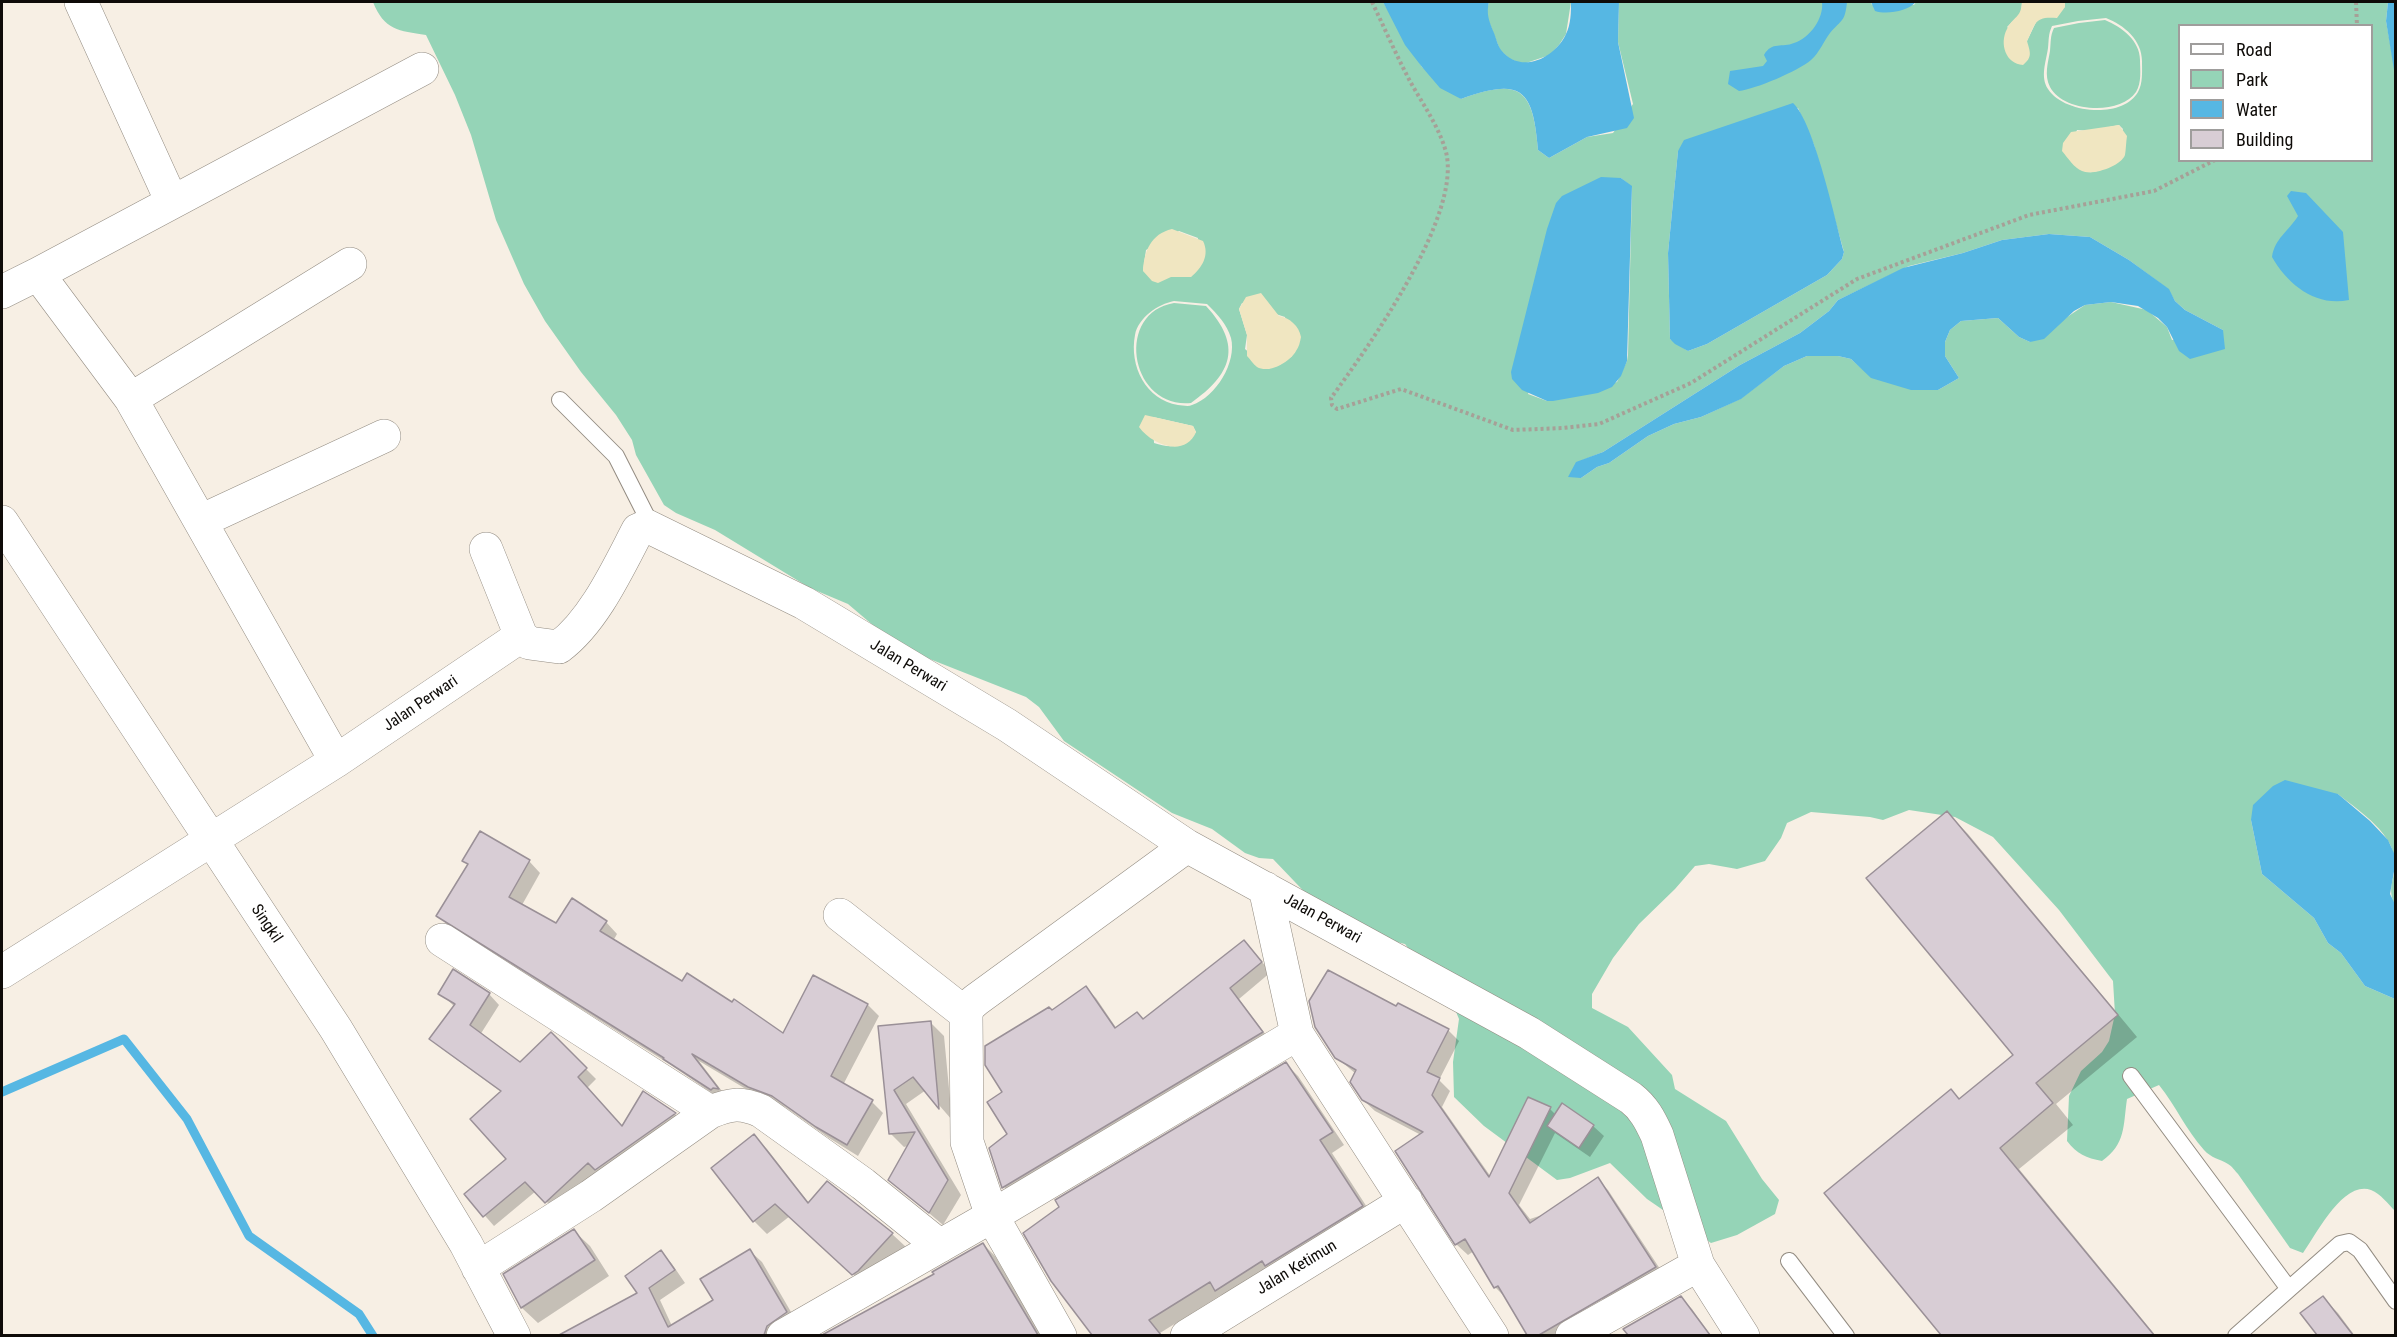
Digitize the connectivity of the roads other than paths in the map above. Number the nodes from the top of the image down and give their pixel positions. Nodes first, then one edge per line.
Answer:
1 (81, 2) edge
2 (422, 69) dead end
3 (172, 202) junction
4 (350, 264) dead end
5 (38, 274) junction
6 (2, 292) edge
7 (132, 399) junction
8 (560, 400) dead end
9 (384, 436) dead end
10 (201, 520) junction
11 (2, 522) edge
12 (652, 527) junction
13 (486, 549) dead end
14 (521, 636) junction
15 (336, 761) junction
16 (211, 840) junction
17 (1187, 846) junction
18 (1265, 888) junction
19 (840, 915) dead end
20 (442, 940) dead end
21 (2, 972) edge
22 (966, 1014) junction
23 (1297, 1034) junction
24 (2131, 1076) dead end
25 (710, 1112) junction
26 (1406, 1201) junction
27 (992, 1216) junction
28 (939, 1246) junction
29 (1789, 1261) dead end
30 (1698, 1265) junction
31 (478, 1268) junction
32 (2289, 1290) junction
33 (2396, 1301) edge
34 (514, 1335) edge
35 (783, 1335) edge
36 (1060, 1335) edge
37 (1187, 1335) edge
38 (1492, 1335) edge
39 (1572, 1335) edge
40 (1743, 1335) edge
41 (1846, 1335) edge
42 (2236, 1335) edge

1 - 3 street
2 - 3 street
3 - 5 street
4 - 7 street
5 - 6 street
5 - 7 street
7 - 10 street
8 - 12 lane
9 - 10 street
10 - 15 street
11 - 16 street, Singkil
12 - 14 street
12 - 17 street, Jalan Perwari
13 - 14 street
14 - 15 street, Jalan Perwari
15 - 16 street, Jalan Perwari
16 - 21 street, Jalan Perwari
16 - 31 street, Singkil
17 - 18 street, Jalan Perwari
17 - 22 street
18 - 23 street
18 - 30 street, Jalan Perwari
19 - 22 street
20 - 25 street
22 - 27 street
23 - 26 street
23 - 27 street
24 - 32 lane
25 - 28 street
25 - 31 street
26 - 37 street, Jalan Ketimun
26 - 38 street
27 - 28 street
27 - 36 street
28 - 35 street
29 - 41 lane
30 - 39 street
30 - 40 street, Jalan Perwari
31 - 34 street, Singkil
32 - 33 lane
32 - 42 lane

